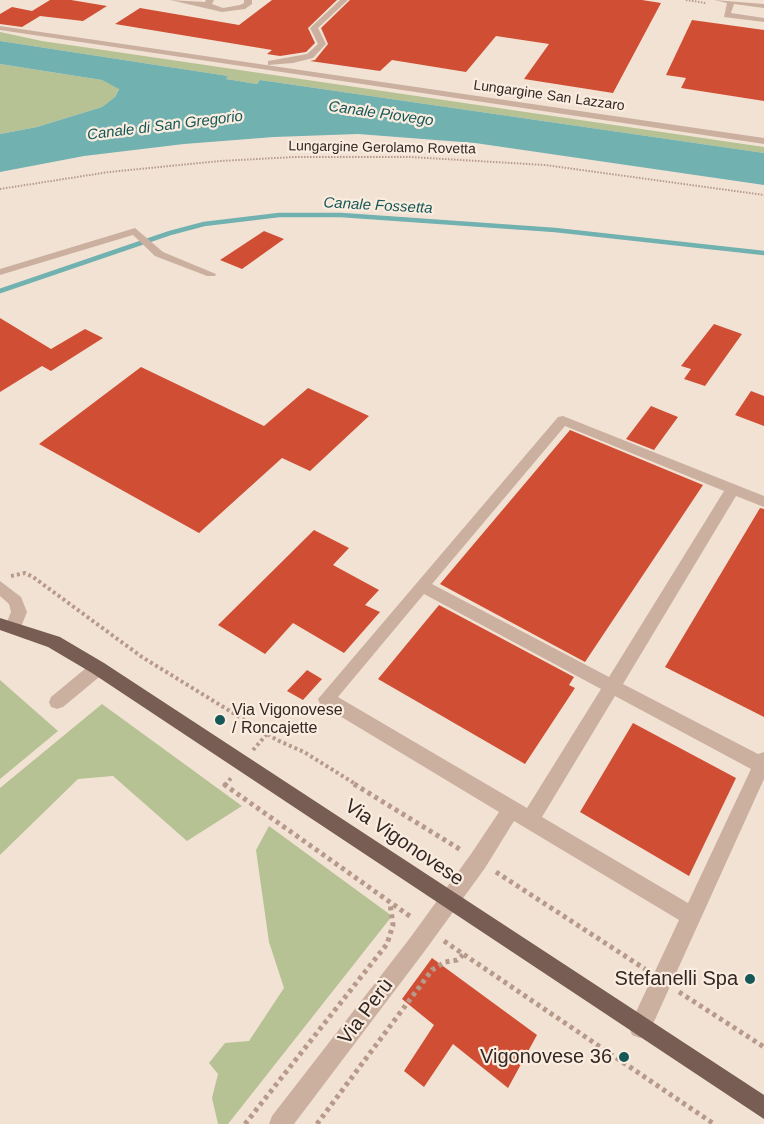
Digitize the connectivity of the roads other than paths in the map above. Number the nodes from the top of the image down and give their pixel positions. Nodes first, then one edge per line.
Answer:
1 (174, 0) edge
2 (248, 0) edge
3 (344, 0) edge
4 (718, 0) edge
5 (209, 2) edge
6 (731, 2) junction
7 (764, 6) edge
8 (764, 20) edge
9 (3, 29) edge
10 (54, 32) dead end
11 (265, 63) dead end
12 (764, 141) edge
13 (0, 272) edge
14 (211, 274) dead end
15 (733, 489) junction
16 (764, 502) edge
17 (4, 582) edge
18 (422, 586) junction
19 (7, 626) edge
20 (98, 668) junction
21 (611, 687) junction
22 (57, 702) dead end
23 (763, 763) edge
24 (511, 809) junction
25 (530, 820) junction
26 (450, 900) junction
27 (691, 916) junction
28 (640, 1027) junction
29 (764, 1108) edge
30 (280, 1124) edge

1 - 5 street
2 - 5 street
3 - 11 street
4 - 6 street
6 - 7 street
6 - 8 street
9 - 10 street
9 - 12 street, Lungargine San Lazzaro
13 - 14 street
15 - 16 street
15 - 18 street
15 - 21 street
17 - 19 street, Via Vigonovese
18 - 21 street
18 - 24 street
19 - 20 main road, Via Vigonovese
20 - 22 street
20 - 26 main road, Via Vigonovese
21 - 23 street
21 - 25 street
23 - 27 street
24 - 25 street
24 - 26 street, Via Perù
25 - 27 street
26 - 28 main road, Via Vigonovese
26 - 30 street, Via Perù
27 - 28 street
28 - 29 main road, Via Vigonovese

